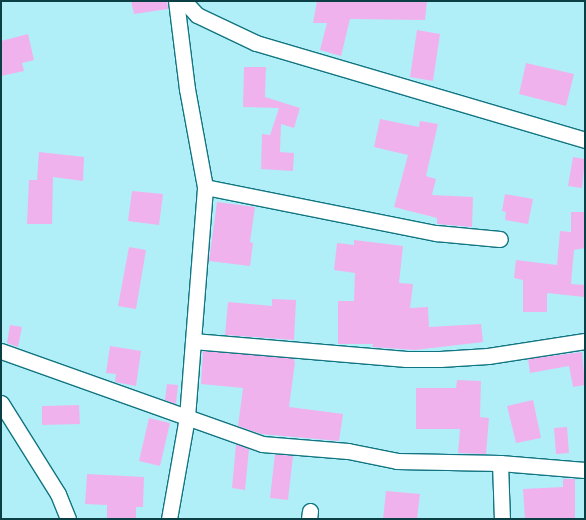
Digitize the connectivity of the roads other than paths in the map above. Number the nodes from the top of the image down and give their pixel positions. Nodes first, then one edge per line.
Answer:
1 (176, 1) edge
2 (184, 1) edge
3 (585, 140) edge
4 (205, 187) junction
5 (500, 239) dead end
6 (193, 341) junction
7 (585, 341) edge
8 (1, 351) edge
9 (1, 403) edge
10 (187, 417) junction
11 (500, 463) junction
12 (585, 470) edge
13 (68, 519) edge
14 (169, 519) edge
15 (502, 519) edge

1 - 4 street
2 - 3 street
4 - 5 street
4 - 6 street
6 - 7 street
6 - 10 street
8 - 10 street
9 - 13 street
10 - 11 street
10 - 14 street
11 - 12 street
11 - 15 street

